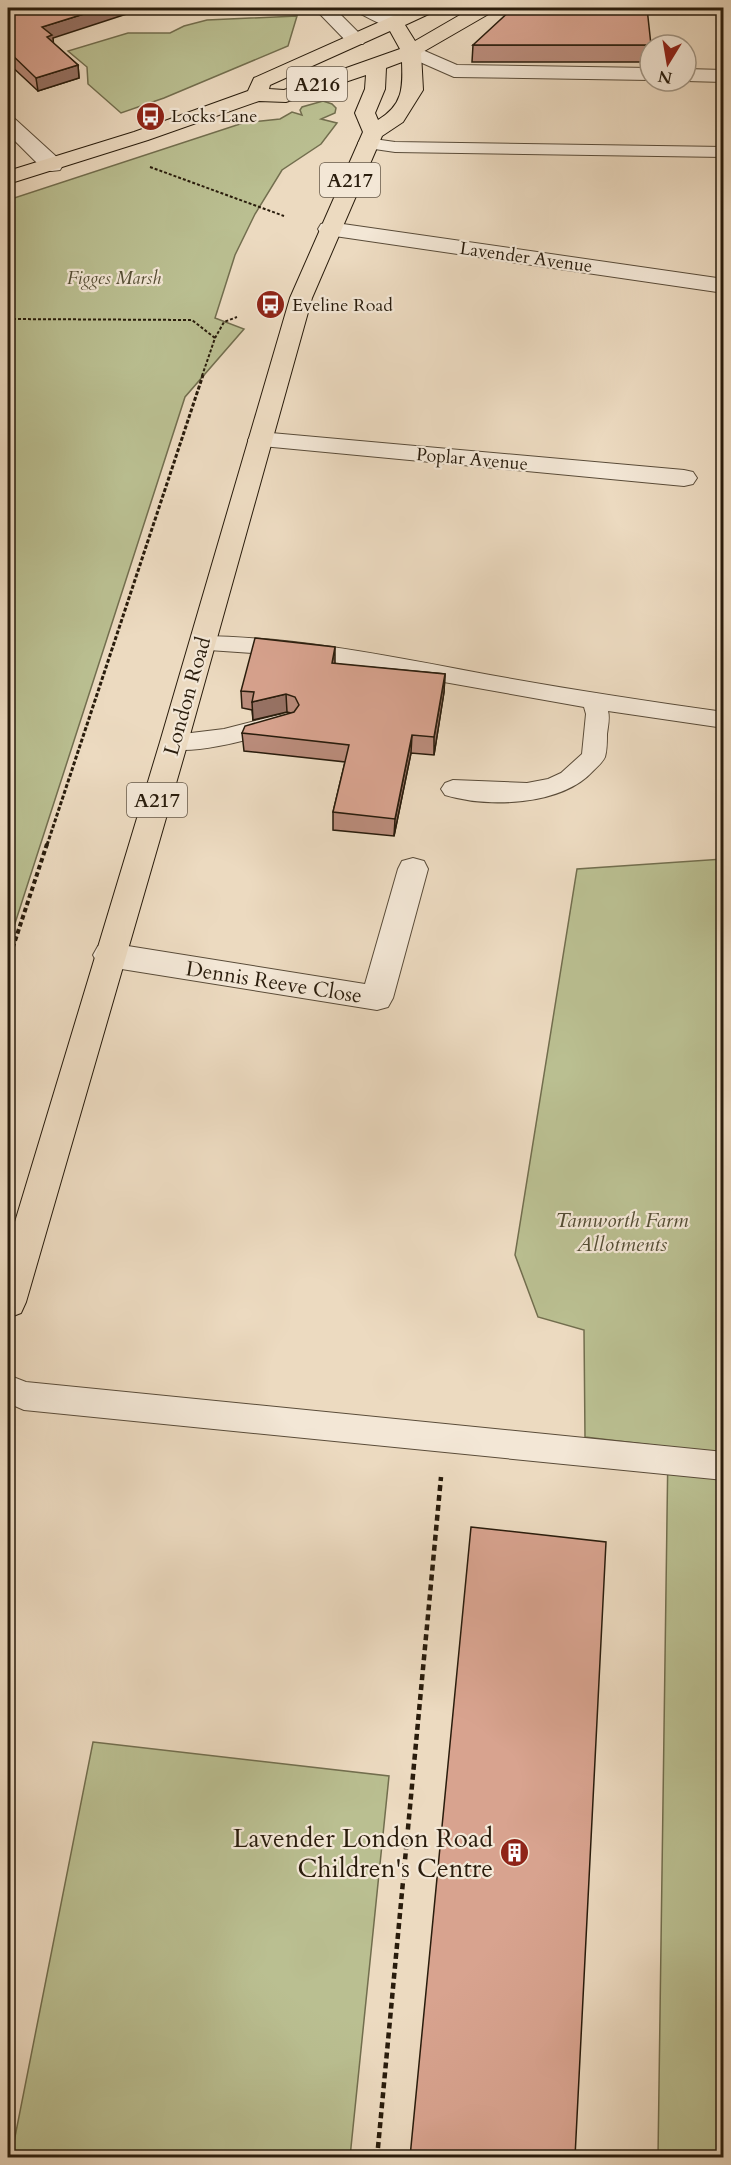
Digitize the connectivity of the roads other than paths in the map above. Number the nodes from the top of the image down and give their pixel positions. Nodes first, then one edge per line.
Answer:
1 (322, 8) edge
2 (364, 8) edge
3 (426, 8) edge
4 (485, 8) edge
5 (715, 8) edge
6 (723, 8) edge
7 (394, 22) junction
8 (356, 40) junction
9 (411, 51) junction
10 (376, 65) junction
11 (638, 74) edge
12 (698, 75) edge
13 (723, 76) edge
14 (257, 95) junction
15 (8, 123) edge
16 (370, 137) junction
17 (723, 152) edge
18 (52, 165) junction
19 (8, 178) edge
20 (329, 229) junction
21 (723, 286) edge
22 (260, 440) junction
23 (684, 478) dead end
24 (202, 644) junction
25 (594, 703) junction
26 (723, 720) edge
27 (286, 722) edge
28 (174, 742) junction
29 (453, 789) dead end
30 (413, 868) dead end
31 (110, 955) junction
32 (8, 1302) edge
33 (8, 1389) edge
34 (723, 1466) edge

1 - 8 street
2 - 7 street
3 - 7 main road
4 - 9 main road
5 - 6 lane
7 - 8 main road
7 - 9 main road
8 - 10 main road
8 - 14 main road, A216
9 - 10 main road
9 - 11 street
9 - 16 main road, A217
10 - 14 main road, A216
10 - 16 main road, A217
12 - 13 street
14 - 18 main road, A216
15 - 18 street
16 - 17 lane
16 - 20 main road, London Road / A217
18 - 19 main road, A216
20 - 21 street, Lavender Avenue
20 - 22 main road, London Road / A217
22 - 23 street, Poplar Avenue
22 - 24 main road, London Road / A217
24 - 25 lane
24 - 28 main road, London Road / A217
25 - 26 lane
25 - 29 lane
27 - 28 lane
28 - 31 main road, London Road / A217
30 - 31 street, Dennis Reeve Close
31 - 32 main road, London Road / A217
33 - 34 lane

